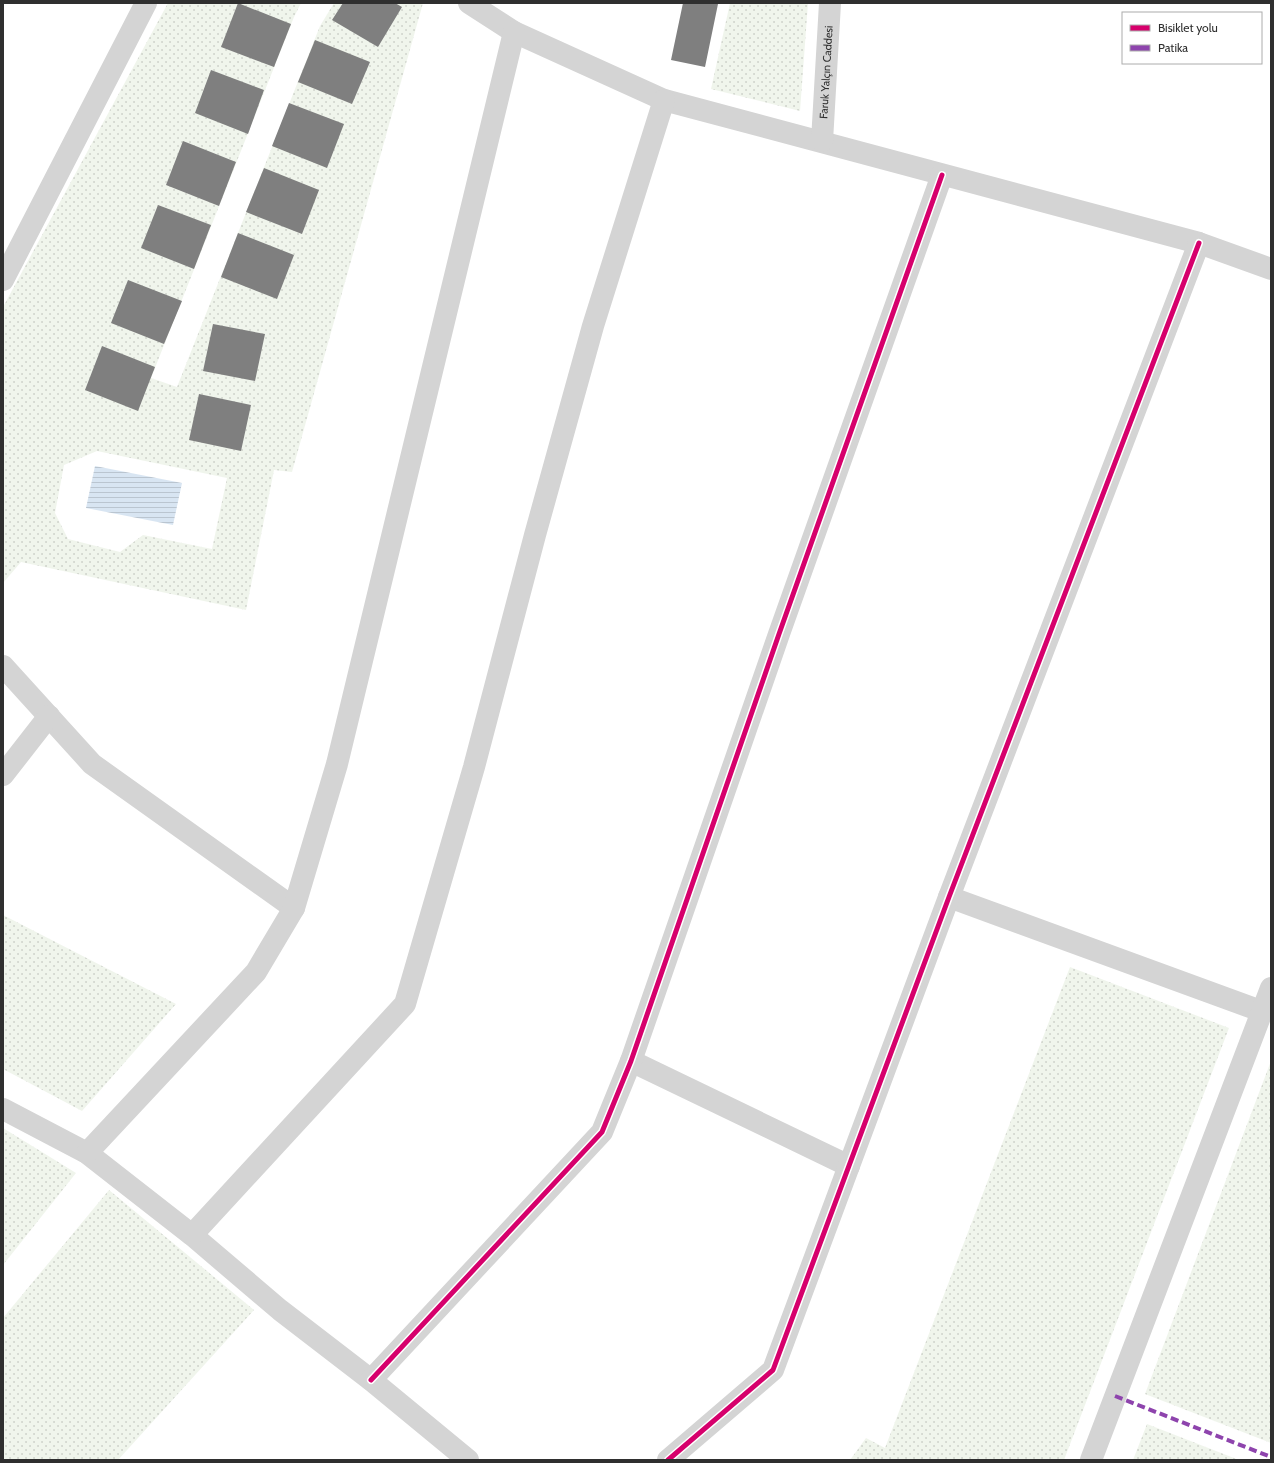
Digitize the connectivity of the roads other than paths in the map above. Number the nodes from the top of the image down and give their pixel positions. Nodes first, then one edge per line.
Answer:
1 (146, 3) edge
2 (469, 3) edge
3 (830, 3) edge
4 (494, 10) edge
5 (514, 32) junction
6 (664, 100) junction
7 (822, 141) junction
8 (942, 175) junction
9 (1199, 243) junction
10 (1271, 269) edge
11 (3, 280) edge
12 (3, 666) edge
13 (49, 716) junction
14 (3, 775) edge
15 (949, 897) junction
16 (294, 908) junction
17 (1271, 988) edge
18 (1261, 1011) junction
19 (631, 1061) junction
20 (3, 1109) edge
21 (87, 1153) junction
22 (849, 1166) junction
23 (192, 1235) junction
24 (371, 1380) junction
25 (468, 1460) edge
26 (668, 1460) edge
27 (1091, 1460) edge

1 - 11 street
2 - 4 street
3 - 7 street, Faruk Yalçın Caddesi
4 - 5 street
5 - 6 street
5 - 16 street
6 - 7 street
6 - 23 street
7 - 8 street
8 - 9 street
8 - 19 street
9 - 10 street
9 - 15 street
12 - 13 street
13 - 14 street
13 - 16 street
15 - 18 street
15 - 22 street
16 - 21 street
17 - 18 street
18 - 27 street
19 - 22 street
19 - 24 street
20 - 21 street
21 - 23 street
22 - 26 street
23 - 24 street
24 - 25 street

